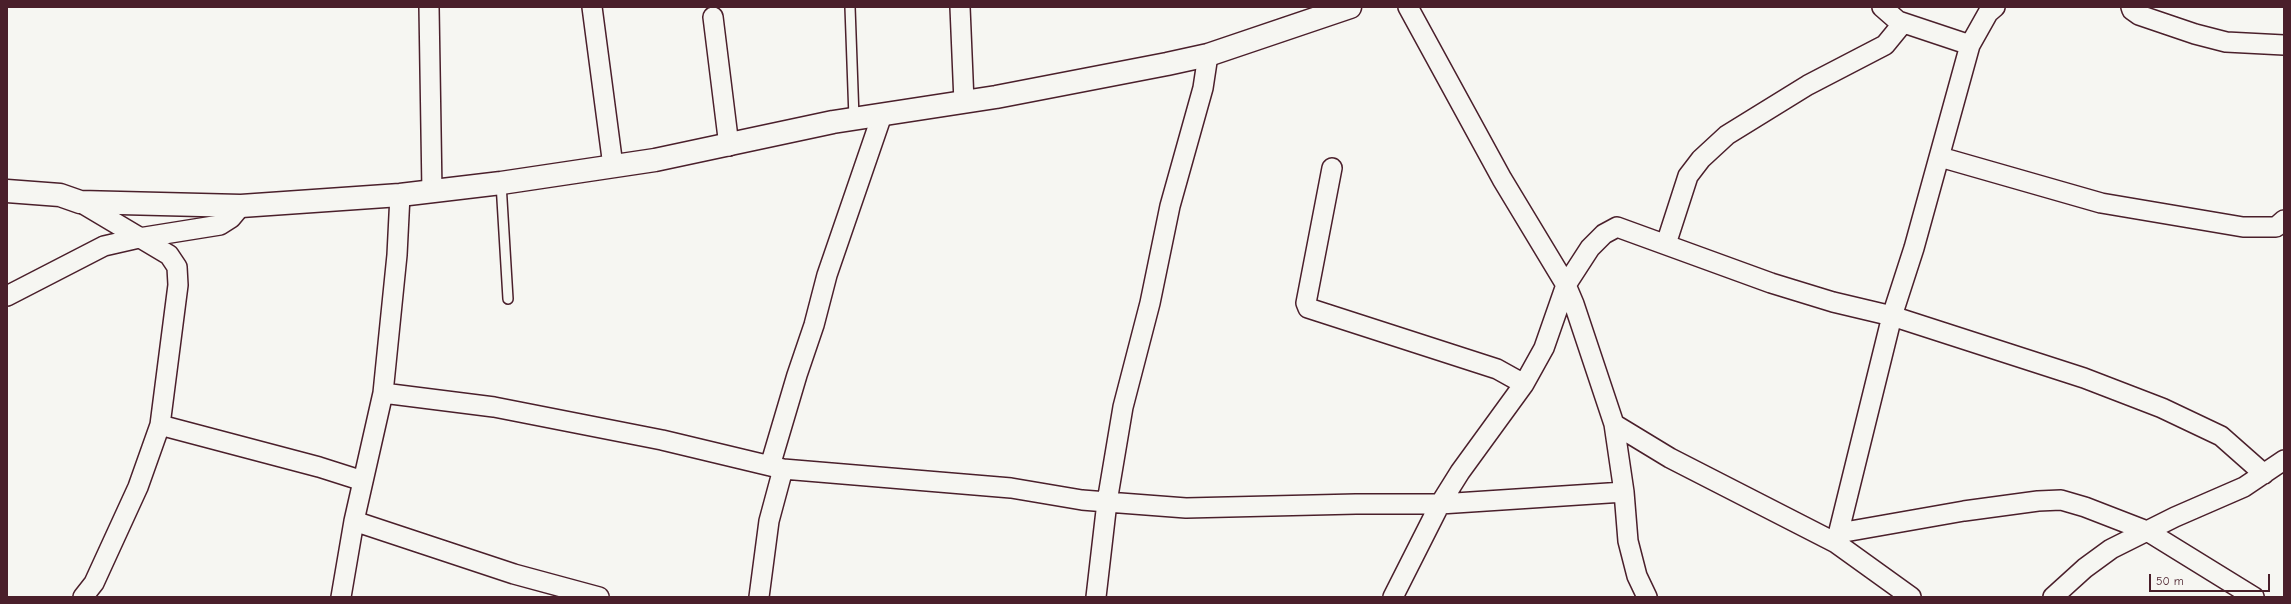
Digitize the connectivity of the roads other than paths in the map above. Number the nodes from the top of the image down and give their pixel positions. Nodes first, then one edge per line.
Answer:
1 (429, 7) edge
2 (592, 7) edge
3 (850, 7) edge
4 (960, 7) edge
5 (1350, 7) edge
6 (1408, 7) edge
7 (1882, 7) edge
8 (1995, 7) edge
9 (2131, 7) edge
10 (713, 17) dead end
11 (1903, 23) junction
12 (1970, 45) junction
13 (2284, 45) edge
14 (1208, 55) junction
15 (964, 102) junction
16 (882, 115) junction
17 (854, 118) junction
18 (729, 146) junction
19 (1940, 157) junction
20 (613, 166) junction
21 (1332, 168) dead end
22 (501, 183) junction
23 (7, 191) edge
24 (432, 192) junction
25 (400, 195) junction
26 (80, 202) junction
27 (241, 206) junction
28 (2284, 220) edge
29 (139, 238) junction
30 (1666, 244) junction
31 (1566, 285) junction
32 (7, 296) edge
33 (508, 299) dead end
34 (1892, 316) junction
35 (1524, 384) junction
36 (383, 393) junction
37 (1614, 424) junction
38 (160, 425) junction
39 (2284, 460) edge
40 (776, 468) junction
41 (2264, 474) junction
42 (363, 481) junction
43 (1624, 492) junction
44 (1107, 502) junction
45 (1440, 504) junction
46 (354, 521) junction
47 (2147, 531) junction
48 (1837, 538) junction
49 (91, 592) edge
50 (341, 597) edge
51 (599, 597) edge
52 (759, 597) edge
53 (1096, 597) edge
54 (1393, 597) edge
55 (1647, 597) edge
56 (1911, 597) edge
57 (2053, 597) edge
58 (2254, 597) edge

1 - 24 street
2 - 20 street
3 - 17 lane
4 - 15 street
5 - 14 street
6 - 31 street
7 - 11 street
8 - 12 street
9 - 13 street
10 - 18 street
11 - 12 street
11 - 30 street
12 - 19 street
14 - 15 street
14 - 44 street
15 - 16 street
16 - 17 street
16 - 40 street
17 - 18 street
18 - 20 street
19 - 28 street
19 - 34 street
20 - 22 street
21 - 35 street
22 - 24 street
22 - 33 lane
23 - 26 street
24 - 25 street
25 - 27 street
25 - 36 street
26 - 27 street
26 - 29 street
27 - 29 street
29 - 32 street
29 - 38 street
30 - 31 street
30 - 34 street
31 - 35 street
31 - 37 street
34 - 41 street
34 - 48 street
35 - 45 street
36 - 40 street
36 - 42 street
37 - 43 street
37 - 48 street
38 - 42 street
38 - 49 street
39 - 41 street
40 - 44 street
40 - 52 street
41 - 47 street
42 - 46 street
43 - 45 street
43 - 55 street
44 - 45 street
44 - 53 street
45 - 54 street
46 - 50 street
46 - 51 street
47 - 48 street
47 - 57 street
47 - 58 street
48 - 56 street

